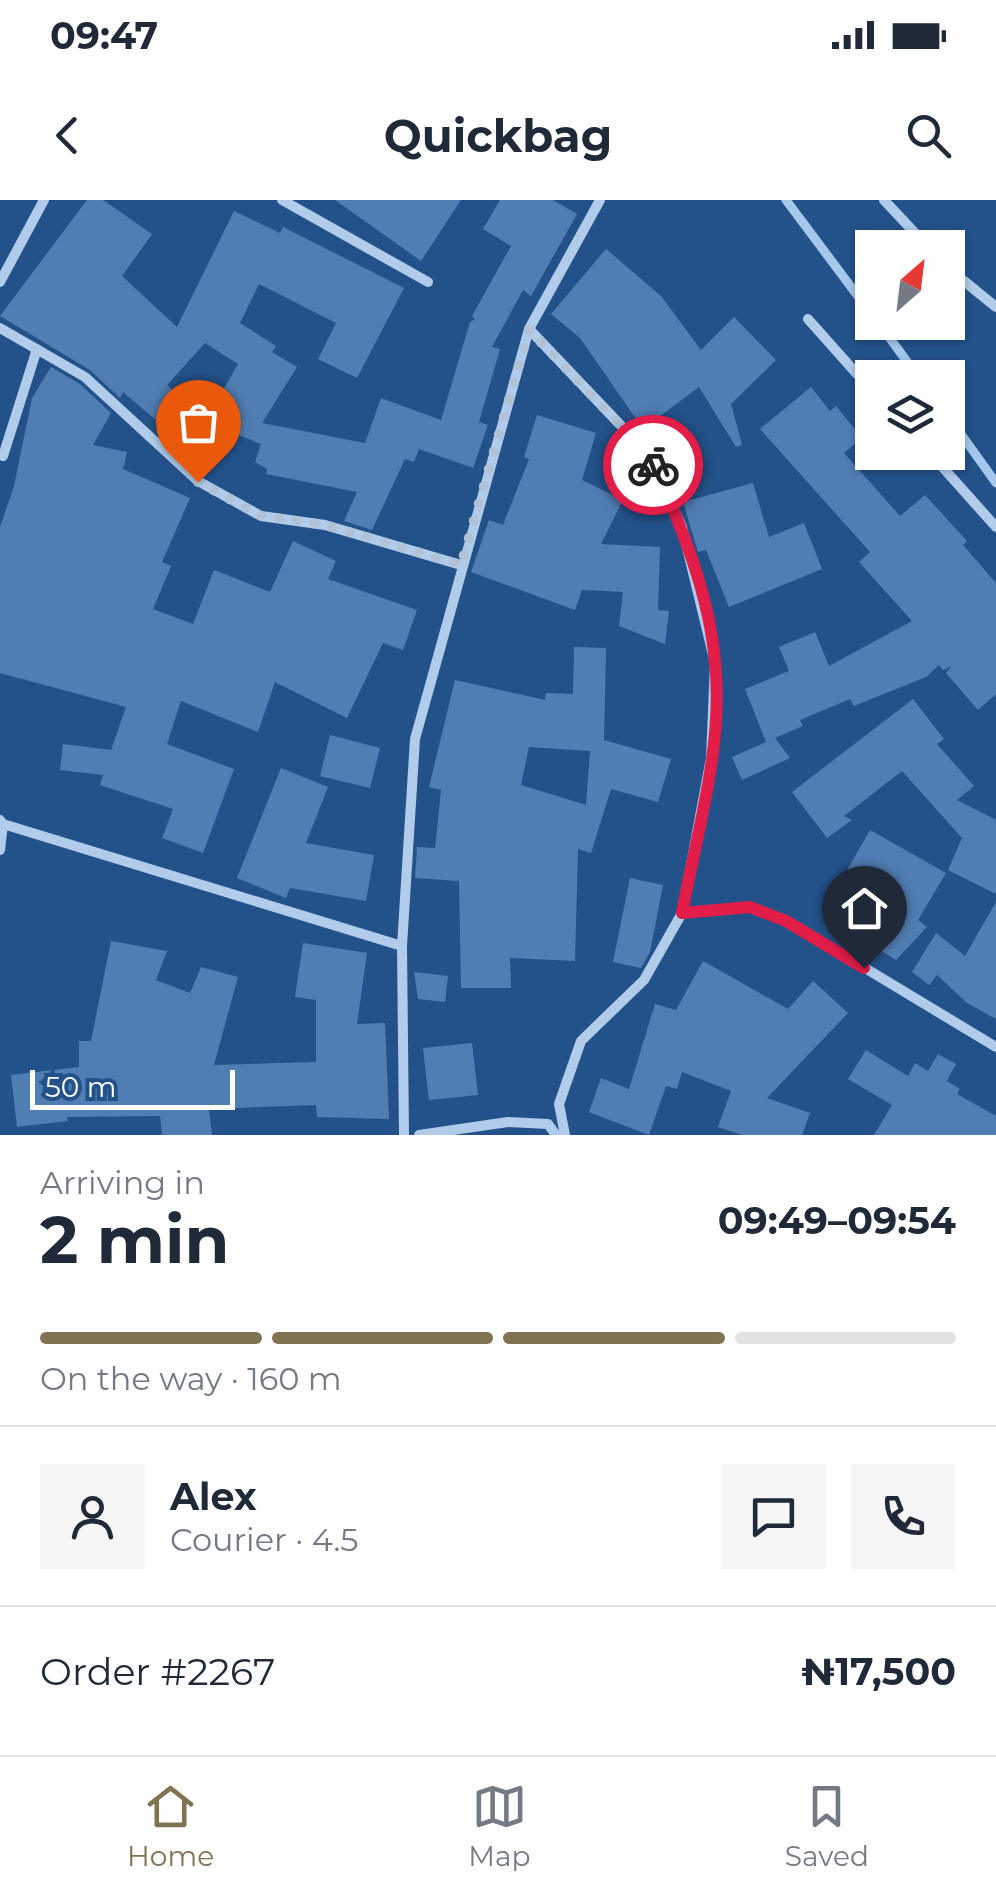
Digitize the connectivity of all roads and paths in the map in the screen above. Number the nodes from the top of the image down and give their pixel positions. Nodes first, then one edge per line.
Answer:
1 (44, 200) edge
2 (282, 200) edge
3 (600, 200) edge
4 (884, 200) edge
5 (912, 230) edge
6 (965, 281) edge
7 (0, 282) edge
8 (428, 282) dead end
9 (996, 306) edge
10 (808, 319) dead end
11 (0, 328) edge
12 (529, 330) junction
13 (37, 349) junction
14 (855, 372) edge
15 (1, 456) edge
16 (944, 470) edge
17 (996, 527) edge
18 (461, 565) junction
19 (1, 822) edge
20 (0, 850) edge
21 (682, 913) junction
22 (402, 946) junction
23 (996, 1047) edge
24 (404, 1135) edge
25 (419, 1135) edge
26 (556, 1135) edge
27 (564, 1135) edge

1 - 7 street
2 - 8 street
3 - 12 street
4 - 5 street
6 - 9 street
10 - 14 street
11 - 13 street
12 - 18 street
12 - 21 street
13 - 15 street
13 - 18 street
16 - 17 street
18 - 22 street
19 - 20 street
19 - 22 street
21 - 23 street
21 - 27 street
22 - 24 street
25 - 26 street

